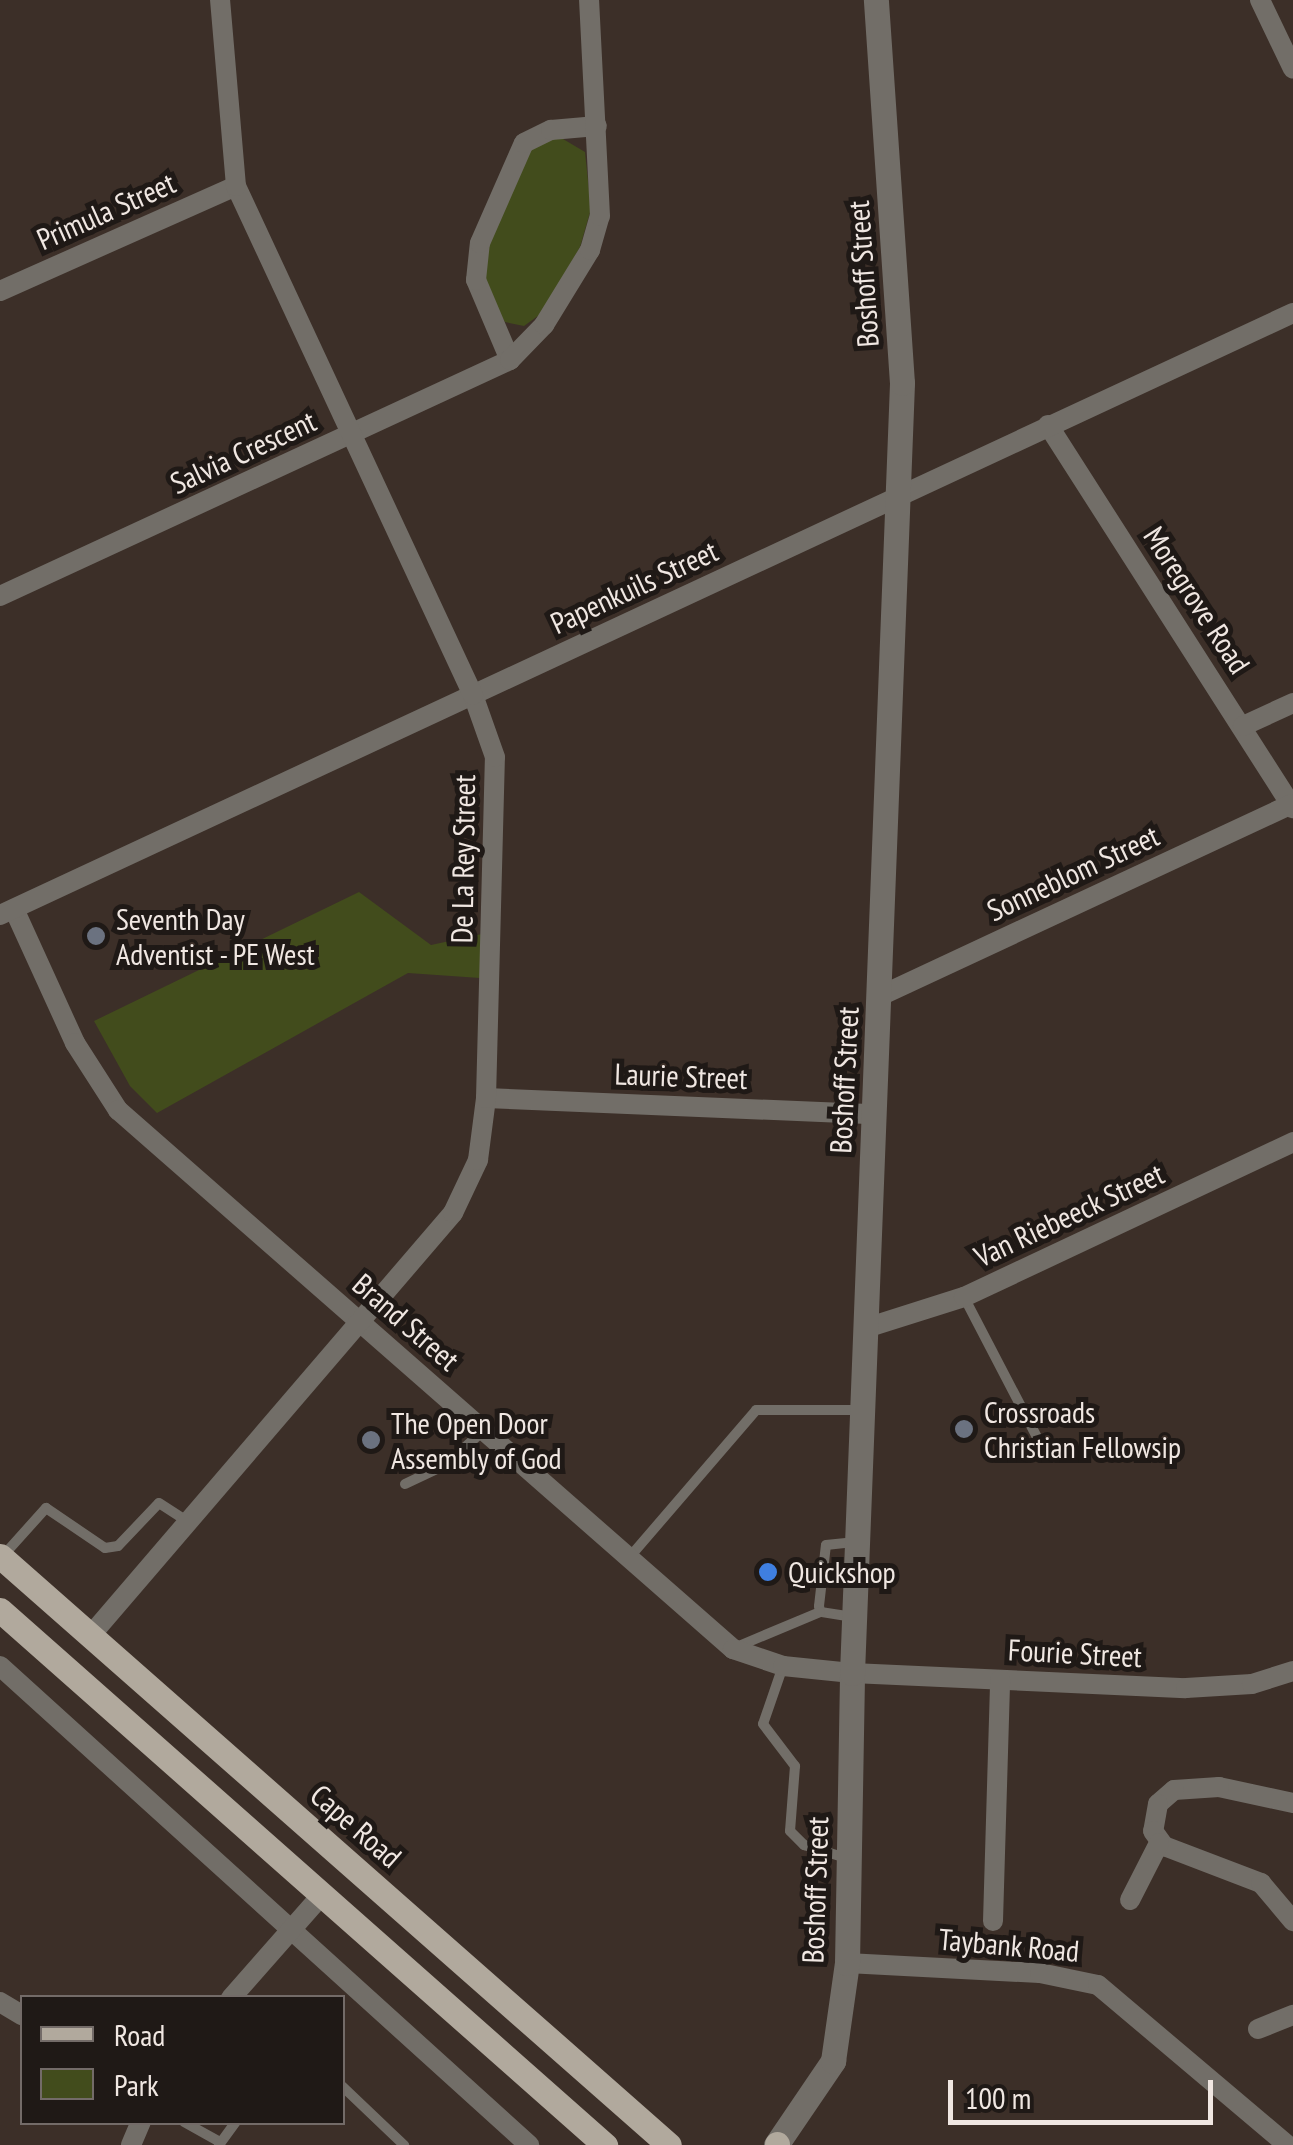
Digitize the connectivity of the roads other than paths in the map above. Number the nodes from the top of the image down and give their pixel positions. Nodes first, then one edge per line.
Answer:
1 (220, 0) edge
2 (589, 0) edge
3 (876, 0) edge
4 (1260, 0) edge
5 (1293, 70) edge
6 (597, 126) junction
7 (236, 186) junction
8 (0, 291) edge
9 (1293, 313) edge
10 (510, 360) junction
11 (1048, 425) junction
12 (351, 436) junction
13 (898, 497) junction
14 (0, 596) edge
15 (473, 695) junction
16 (1293, 703) edge
17 (1243, 726) junction
18 (1292, 806) edge
19 (7, 912) edge
20 (880, 996) junction
21 (486, 1098) junction
22 (874, 1114) junction
23 (1293, 1142) edge
24 (964, 1297) junction
25 (362, 1321) junction
26 (866, 1328) junction
27 (864, 1410) junction
28 (483, 1431) junction
29 (1038, 1438) dead end
30 (405, 1484) dead end
31 (188, 1522) junction
32 (858, 1542) junction
33 (1, 1557) edge
34 (627, 1559) junction
35 (0, 1610) edge
36 (820, 1612) junction
37 (854, 1618) junction
38 (90, 1634) junction
39 (733, 1649) junction
40 (0, 1666) edge
41 (782, 1666) junction
42 (852, 1672) junction
43 (1293, 1672) edge
44 (1000, 1680) junction
45 (1293, 1803) edge
46 (1158, 1842) junction
47 (849, 1859) junction
48 (321, 1896) junction
49 (1130, 1900) dead end
50 (1293, 1921) edge
51 (994, 1922) dead end
52 (291, 1931) junction
53 (847, 1963) junction
54 (233, 1995) edge
55 (1293, 2015) edge
56 (1258, 2029) dead end
57 (345, 2089) edge
58 (189, 2125) edge
59 (669, 2143) edge
60 (219, 2144) edge
61 (404, 2145) edge
62 (529, 2145) edge
63 (605, 2145) edge
64 (777, 2145) edge
65 (1286, 2145) edge

1 - 7 street, De La Rey Street
2 - 6 street, Salvia Crescent
3 - 13 street, Boshoff Street
4 - 5 street
6 - 10 street, Salvia Crescent
6 - 10 street
7 - 8 street, Primula Street
7 - 12 street, De La Rey Street
9 - 11 street, Papenkuils Street
10 - 12 street, Salvia Crescent
11 - 13 street, Papenkuils Street
11 - 17 street, Moregrove Road
12 - 14 street, Salvia Crescent
12 - 15 street, De La Rey Street
13 - 15 street, Papenkuils Street
13 - 20 street, Boshoff Street
15 - 19 street, Papenkuils Street
15 - 21 street, De La Rey Street
16 - 17 street
17 - 18 street, Moregrove Road
18 - 20 street, Sonneblom Street
19 - 25 street, Brand Street
20 - 22 street, Boshoff Street
21 - 22 street, Laurie Street
21 - 25 street, De La Rey Street
22 - 26 street, Boshoff Street
23 - 24 street, Van Riebeeck Street
24 - 26 street, Van Riebeeck Street
24 - 29 lane
25 - 28 street, Brand Street
25 - 31 street, De La Rey Street
26 - 27 street, Boshoff Street
27 - 32 street, Boshoff Street
27 - 34 lane
28 - 30 lane
28 - 34 street, Brand Street
31 - 33 lane
31 - 38 street, De La Rey Street
32 - 36 lane
32 - 37 street, Boshoff Street
33 - 38 main road, Cape Road
34 - 39 street, Brand Street
35 - 48 main road
36 - 37 lane
36 - 39 lane
37 - 42 street, Boshoff Street
38 - 59 main road, Cape Road
39 - 41 street, Brand Street
40 - 52 street
41 - 42 street, Brand Street
41 - 47 lane
42 - 44 street, Fourie Street
42 - 47 street, Boshoff Street
43 - 44 street, Fourie Street
44 - 51 street
45 - 46 street
46 - 49 street
46 - 50 street
47 - 53 street, Boshoff Street
48 - 52 street
48 - 63 main road
52 - 54 street
52 - 62 street
53 - 64 street, Boshoff Street
53 - 65 street, Taybank Road
55 - 56 street
57 - 61 lane
58 - 60 lane

